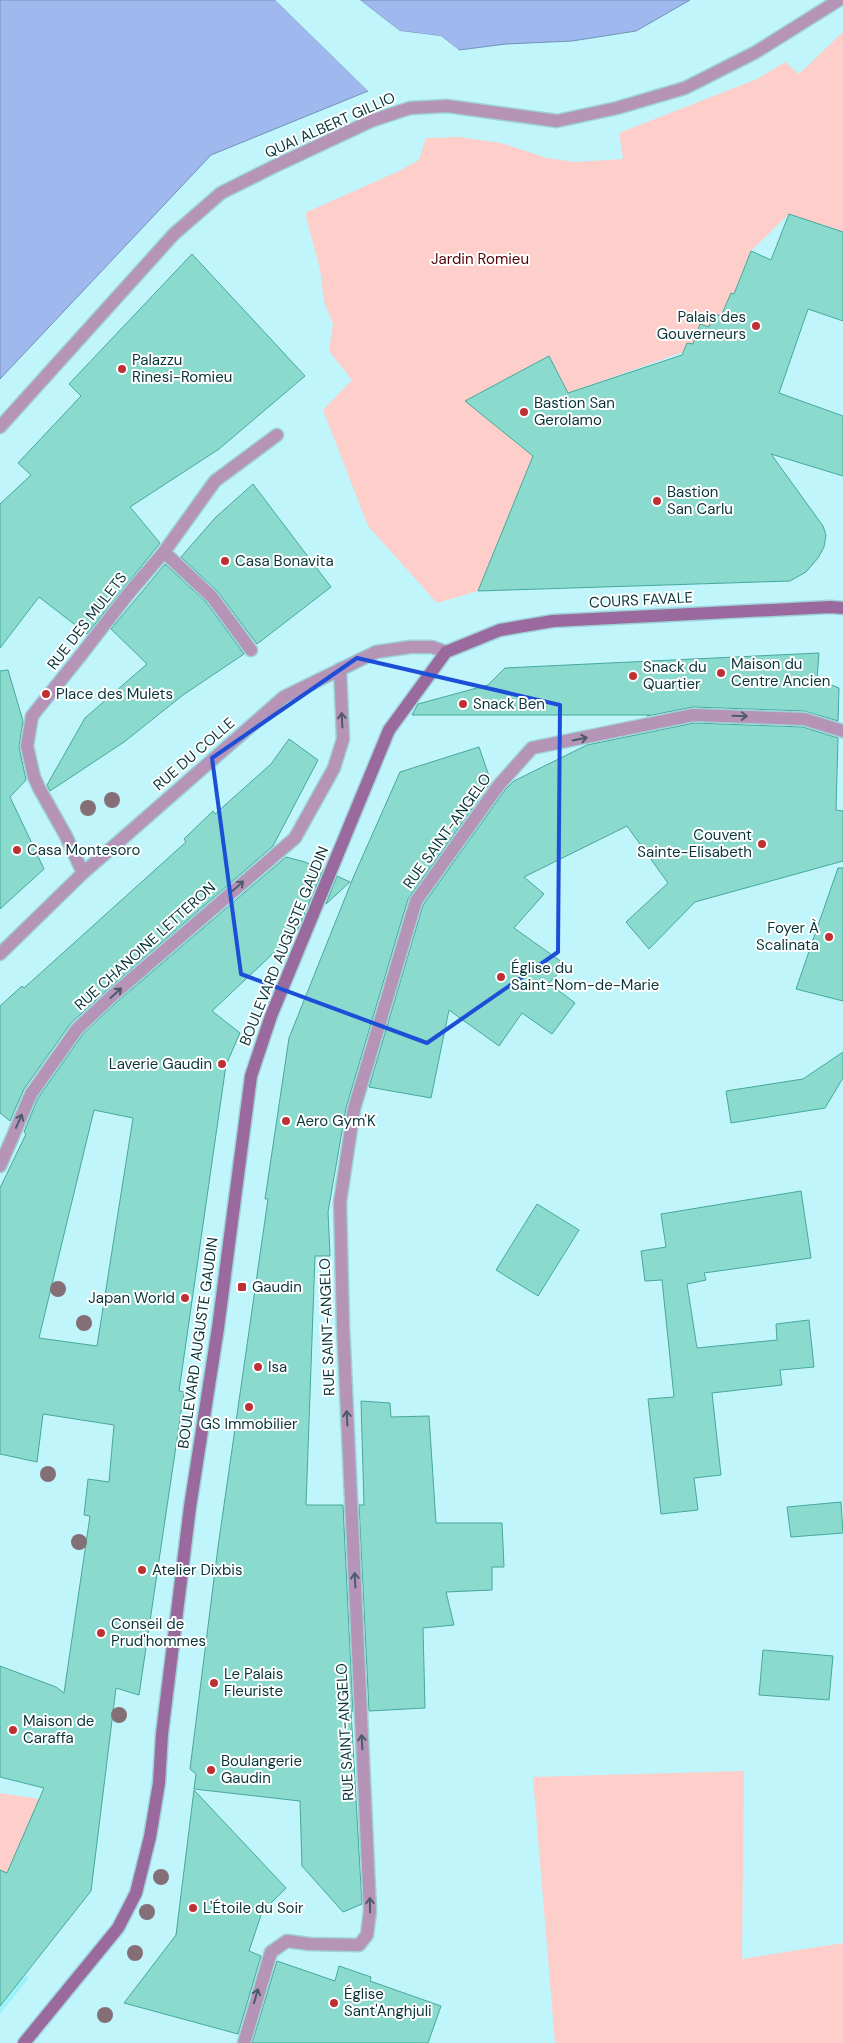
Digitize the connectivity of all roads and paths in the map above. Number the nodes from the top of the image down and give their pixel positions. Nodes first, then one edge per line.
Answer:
1 (840, 0) edge
2 (0, 427) edge
3 (277, 435) dead end
4 (164, 552) junction
5 (843, 608) edge
6 (251, 650) dead end
7 (446, 652) junction
8 (340, 669) junction
9 (843, 731) edge
10 (83, 873) junction
11 (0, 954) edge
12 (0, 1166) edge
13 (24, 2043) edge
14 (244, 2043) edge

1 - 2 street, QUAI ALBERT GILLIO
3 - 4 street, RUE DES MULETS
4 - 6 street
4 - 10 street, RUE DES MULETS
5 - 7 main road, COURS FAVALE
7 - 8 street, RUE DU COLLE
7 - 13 main road, BOULEVARD AUGUSTE GAUDIN
8 - 10 street, RUE DU COLLE
12 -> 8 street, RUE CHANOINE LETTERON
14 -> 9 street, RUE SAINT-ANGELO
10 - 11 street, RUE DU COLLE

